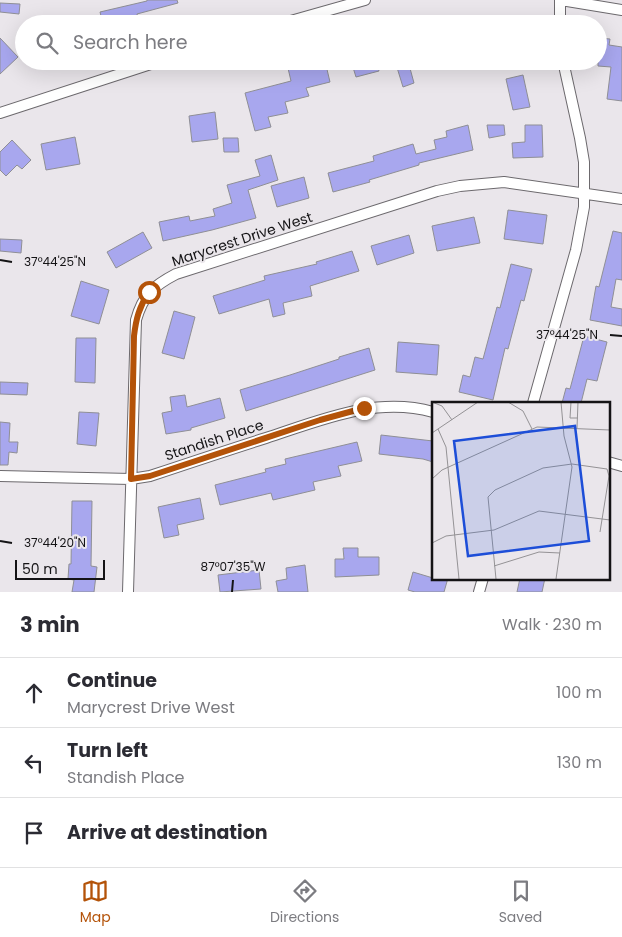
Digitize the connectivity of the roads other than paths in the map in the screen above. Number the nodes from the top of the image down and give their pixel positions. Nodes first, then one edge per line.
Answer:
1 (365, 0) edge
2 (561, 0) edge
3 (622, 10) edge
4 (312, 15) edge
5 (560, 15) edge
6 (132, 70) edge
7 (564, 70) edge
8 (0, 113) edge
9 (585, 192) junction
10 (622, 199) edge
11 (533, 402) edge
12 (432, 412) edge
13 (0, 476) edge
14 (131, 479) junction
15 (128, 592) edge

1 - 4 street
2 - 3 street
2 - 5 street
6 - 8 street
7 - 9 street
9 - 10 street, Marycrest Drive West
9 - 11 street
9 - 14 street, Marycrest Drive West
12 - 14 street, Standish Place
13 - 14 street, Standish Place
14 - 15 street, Marycrest Drive West

